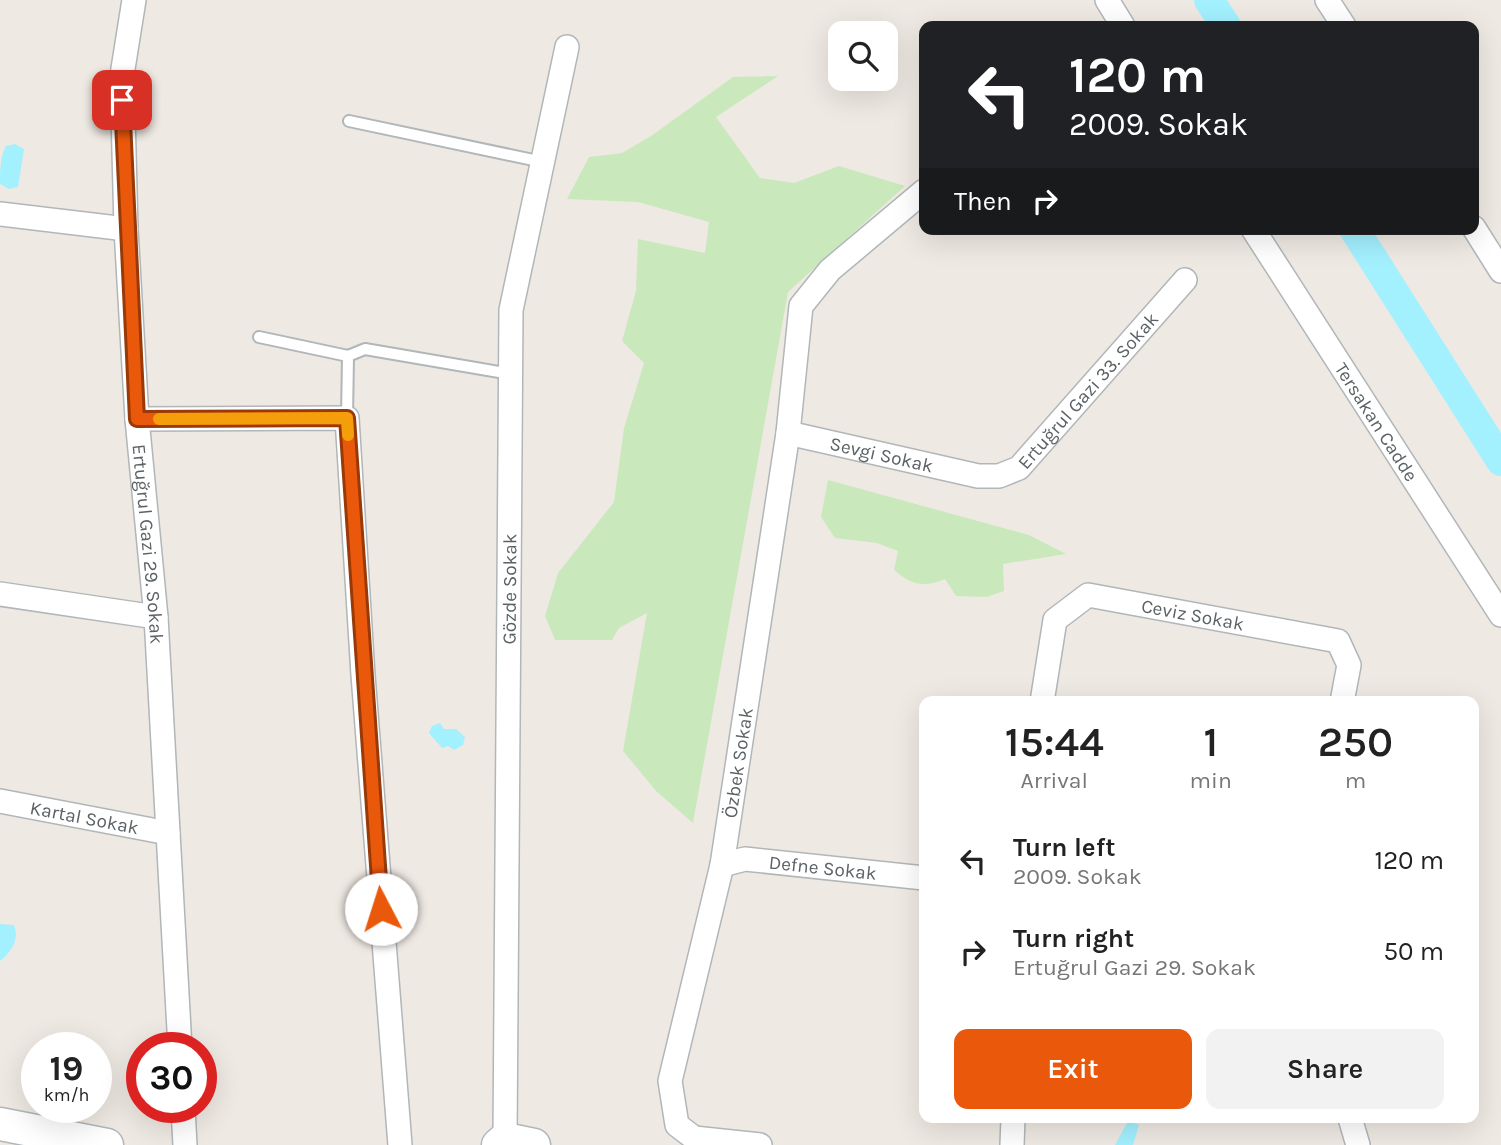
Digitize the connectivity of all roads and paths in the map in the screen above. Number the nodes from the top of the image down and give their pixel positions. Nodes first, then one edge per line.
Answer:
1 (134, 0) edge
2 (1107, 0) edge
3 (1327, 0) edge
4 (1120, 21) edge
5 (1340, 21) edge
6 (567, 47) dead end
7 (349, 121) dead end
8 (542, 162) junction
9 (919, 195) edge
10 (0, 214) edge
11 (126, 229) junction
12 (1257, 235) edge
13 (1478, 235) edge
14 (1501, 271) edge
15 (1185, 280) dead end
16 (259, 337) dead end
17 (348, 356) junction
18 (511, 374) junction
19 (347, 418) junction
20 (137, 419) junction
21 (788, 433) junction
22 (978, 476) joint
23 (0, 594) edge
24 (1501, 615) edge
25 (156, 617) junction
26 (1043, 696) edge
27 (1343, 696) edge
28 (0, 801) edge
29 (168, 833) junction
30 (722, 865) junction
31 (919, 877) edge
32 (179, 1032) edge
33 (184, 1123) edge
34 (1013, 1123) edge
35 (1351, 1123) edge
36 (0, 1124) edge
37 (512, 1143) edge
38 (107, 1145) edge
39 (185, 1145) edge
40 (400, 1145) edge
41 (760, 1145) edge
42 (1013, 1145) edge
43 (1358, 1145) edge

1 - 11 street, Ertuğrul Gazi 29. Sokak
2 - 4 street
3 - 5 street
6 - 8 street, Gözde Sokak
7 - 8 lane
8 - 18 street, Gözde Sokak
9 - 21 street, Özbek Sokak
10 - 11 street
11 - 20 street, Ertuğrul Gazi 29. Sokak
12 - 24 street, Tersakan Cadde
13 - 14 street
15 - 22 street, Ertuğrul Gazi 33. Sokak
16 - 17 lane
17 - 18 lane
17 - 19 lane
18 - 37 street, Gözde Sokak
19 - 20 street
19 - 40 street
20 - 25 street, Ertuğrul Gazi 29. Sokak
21 - 22 street, Sevgi Sokak
21 - 30 street, Özbek Sokak
23 - 25 street
25 - 29 street, Ertuğrul Gazi 29. Sokak
26 - 27 street, Ceviz Sokak
28 - 29 street, Kartal Sokak
29 - 32 street, Ertuğrul Gazi 29. Sokak
30 - 31 street, Defne Sokak
30 - 41 street, Özbek Sokak
33 - 39 street
34 - 42 street
35 - 43 street
36 - 38 street

